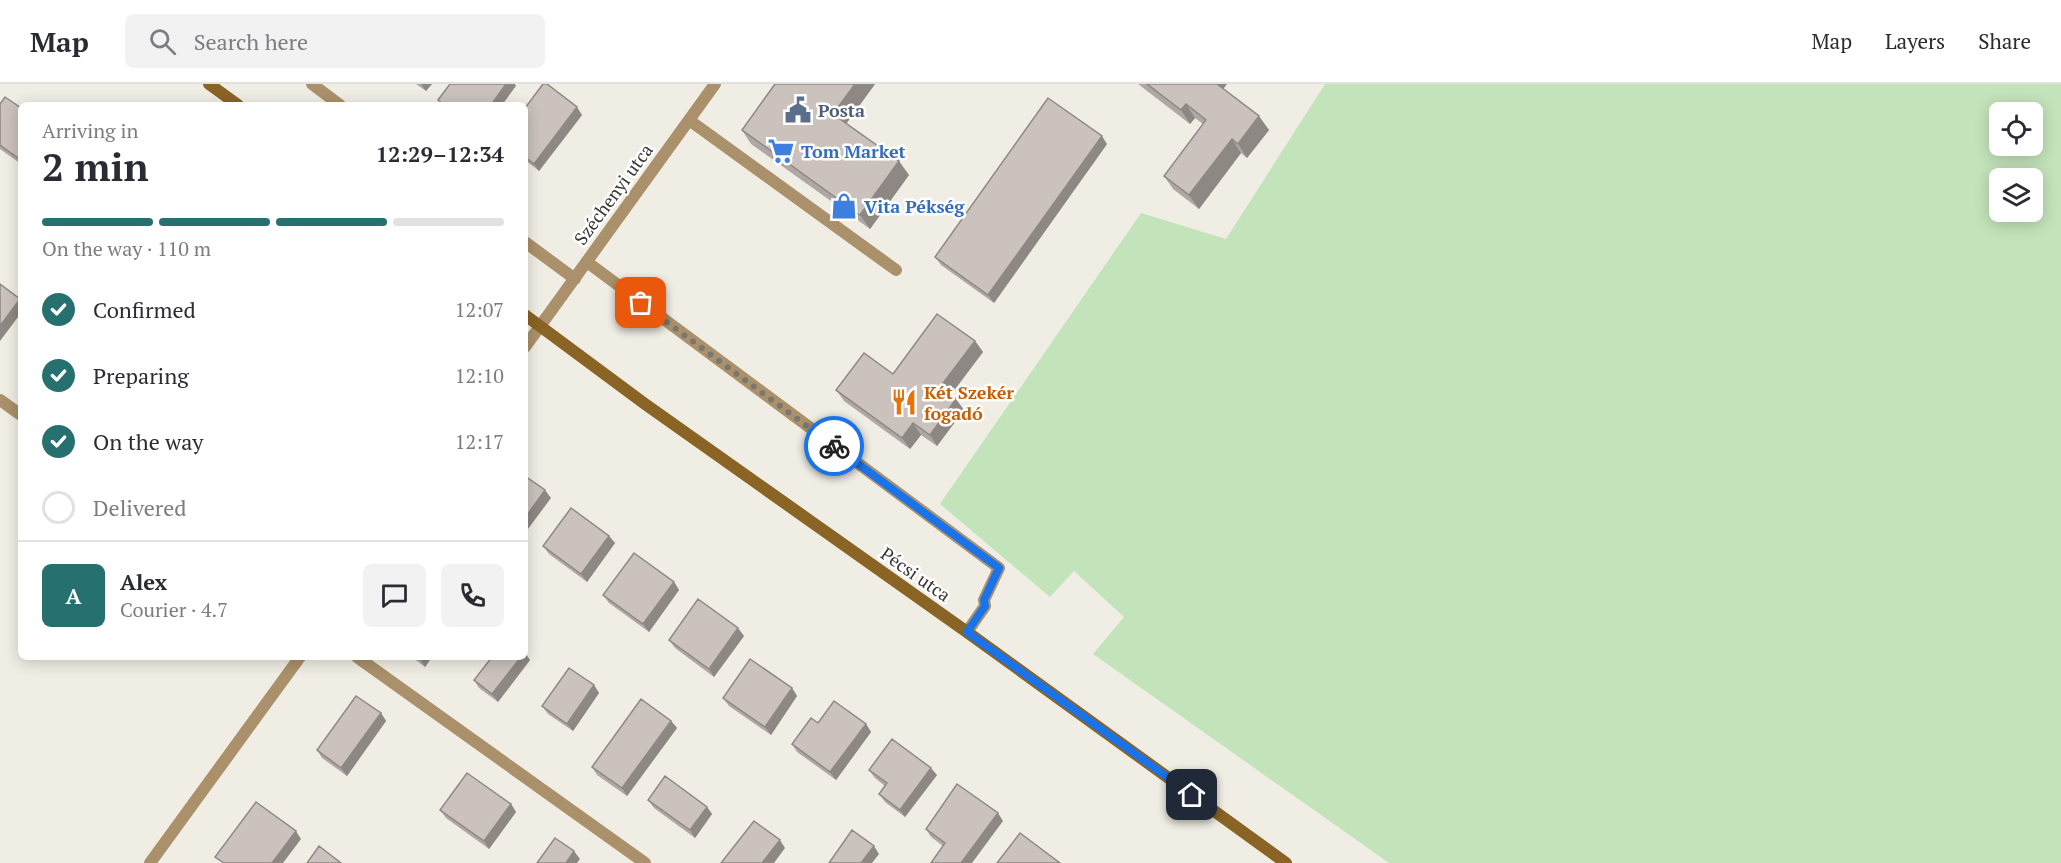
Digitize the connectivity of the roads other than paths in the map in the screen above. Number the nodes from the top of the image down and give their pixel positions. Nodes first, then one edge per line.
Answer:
1 (209, 84) edge
2 (312, 84) edge
3 (715, 84) edge
4 (234, 102) edge
5 (336, 102) edge
6 (689, 120) junction
7 (528, 244) edge
8 (587, 262) junction
9 (896, 270) dead end
10 (575, 279) junction
11 (528, 317) edge
12 (540, 326) junction
13 (528, 343) edge
14 (0, 400) edge
15 (18, 413) edge
16 (967, 632) junction
17 (298, 660) edge
18 (361, 660) edge
19 (150, 863) edge
20 (645, 863) edge
21 (1286, 863) edge

1 - 4 main road
2 - 5 street
3 - 6 street, Széchenyi utca
6 - 8 street, Széchenyi utca
6 - 9 street
7 - 10 street
8 - 10 street, Széchenyi utca
8 - 16 street
10 - 12 street, Széchenyi utca
11 - 12 main road, Pécsi utca
12 - 13 street, Széchenyi utca
12 - 16 main road, Pécsi utca
14 - 15 street
16 - 21 main road, Pécsi utca
17 - 19 street
18 - 20 street

